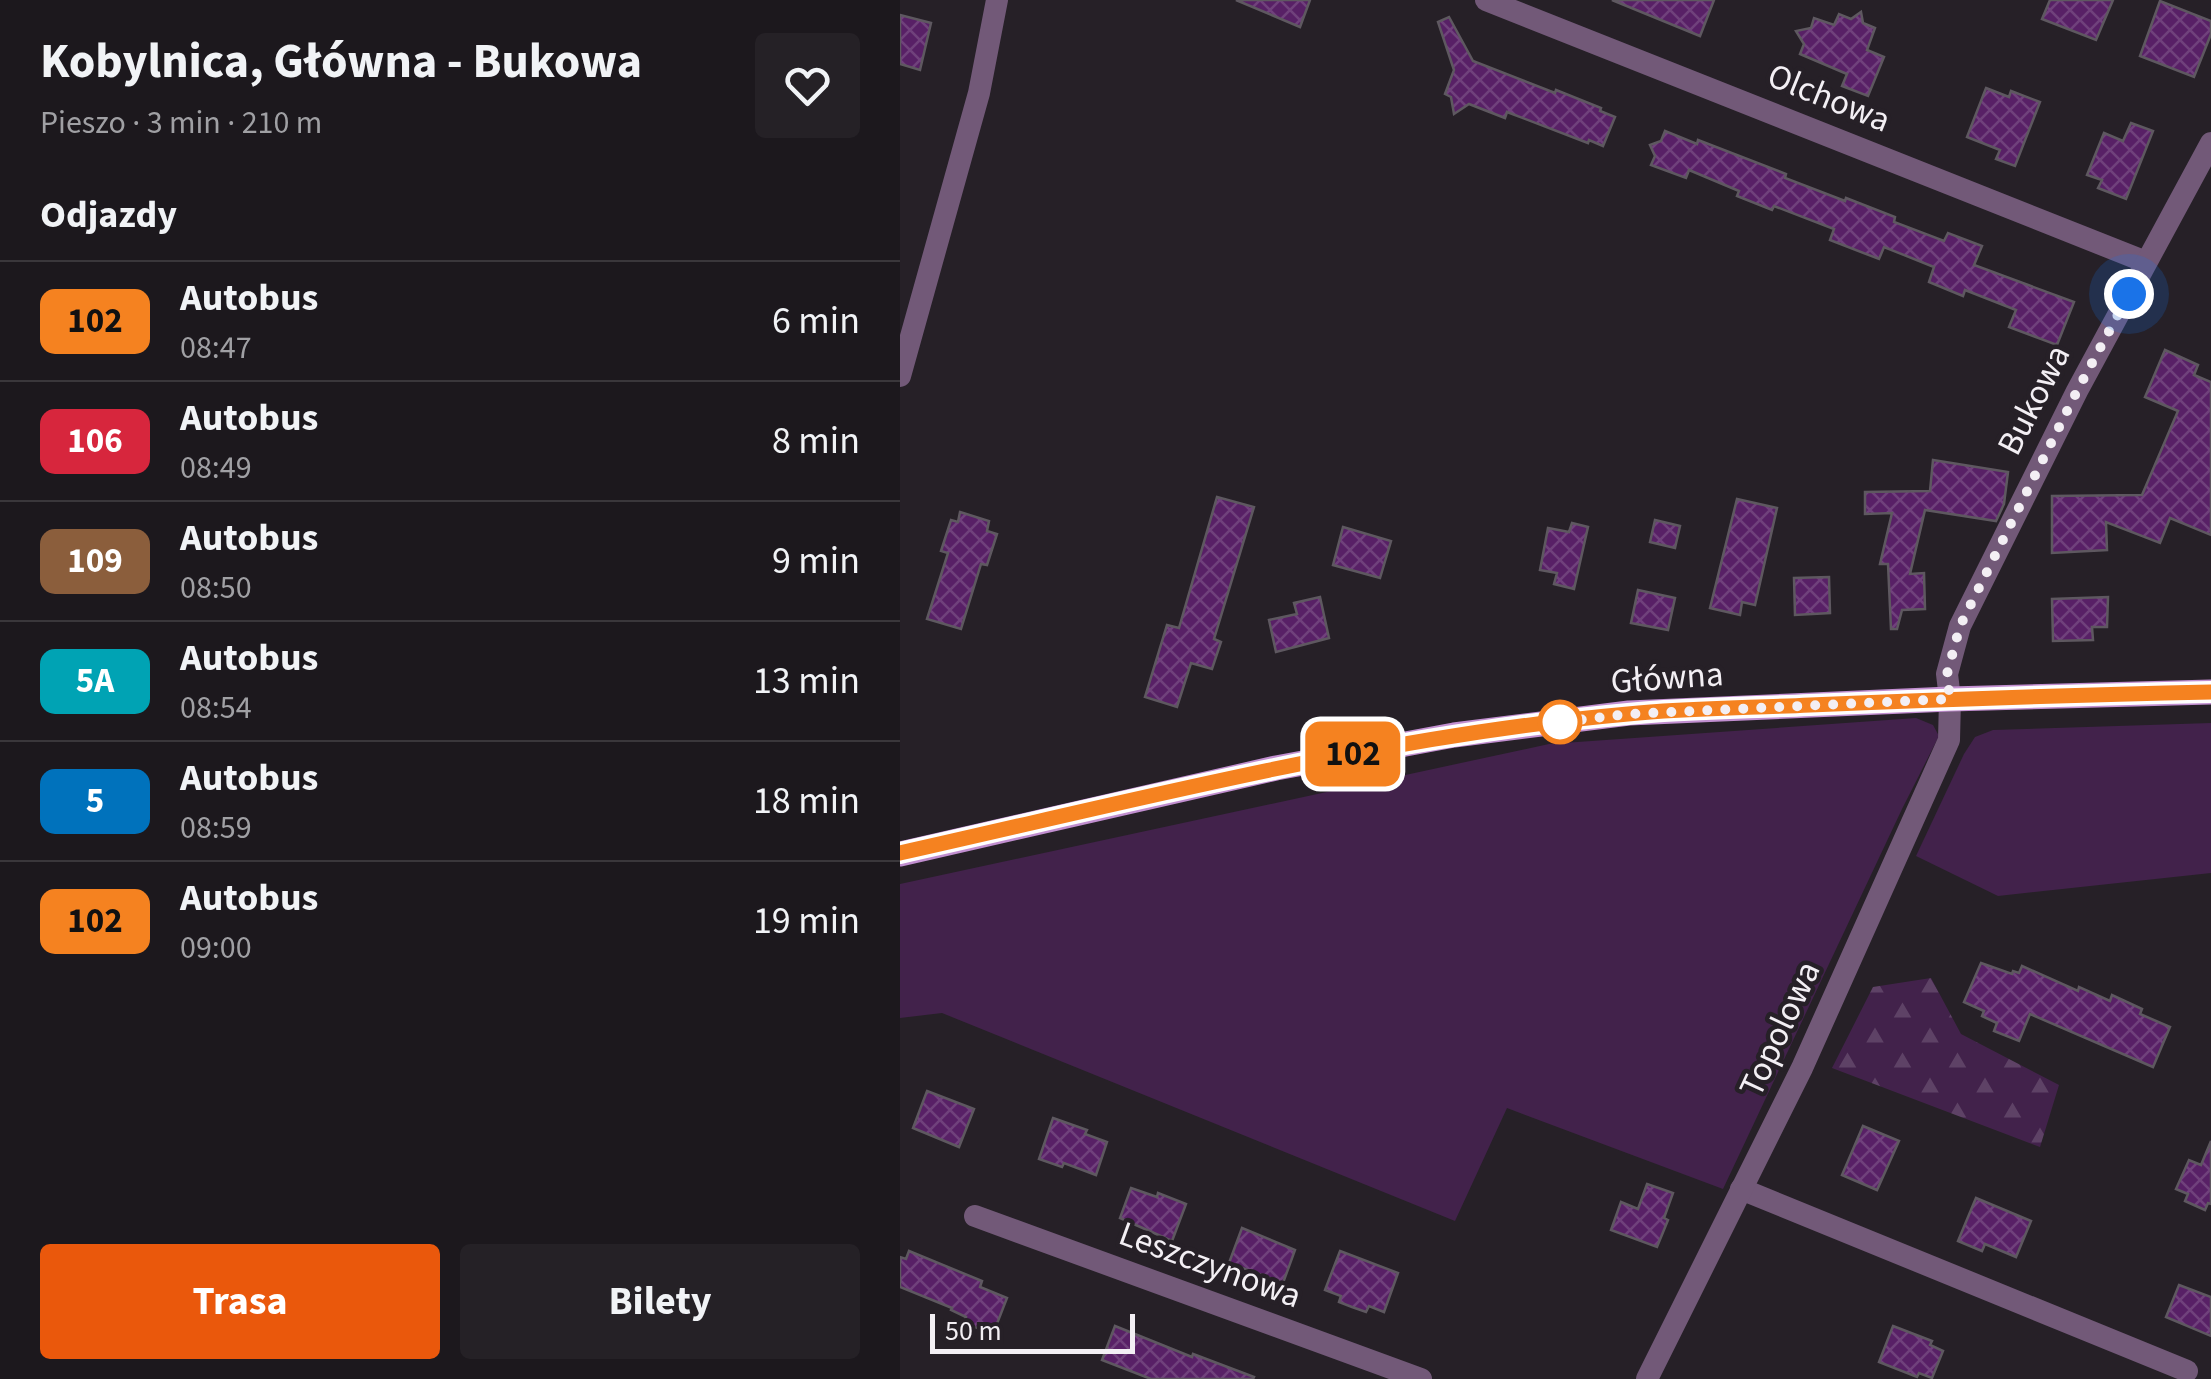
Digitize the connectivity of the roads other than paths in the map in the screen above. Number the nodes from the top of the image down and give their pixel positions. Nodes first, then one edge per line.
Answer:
1 (997, 0) edge
2 (1486, 0) edge
3 (2211, 143) edge
4 (2146, 262) junction
5 (900, 376) edge
6 (2211, 692) edge
7 (1950, 699) junction
8 (900, 854) edge
9 (1741, 1189) junction
10 (975, 1216) dead end
11 (2187, 1371) dead end
12 (1421, 1379) edge
13 (1646, 1379) edge

1 - 5 street
2 - 4 street, Olchowa
3 - 4 street, Bukowa
4 - 7 street, Bukowa
6 - 7 main road, Główna
7 - 8 main road, Główna
7 - 9 street, Topolowa
9 - 11 street
9 - 13 street, Topolowa
10 - 12 street, Leszczynowa

